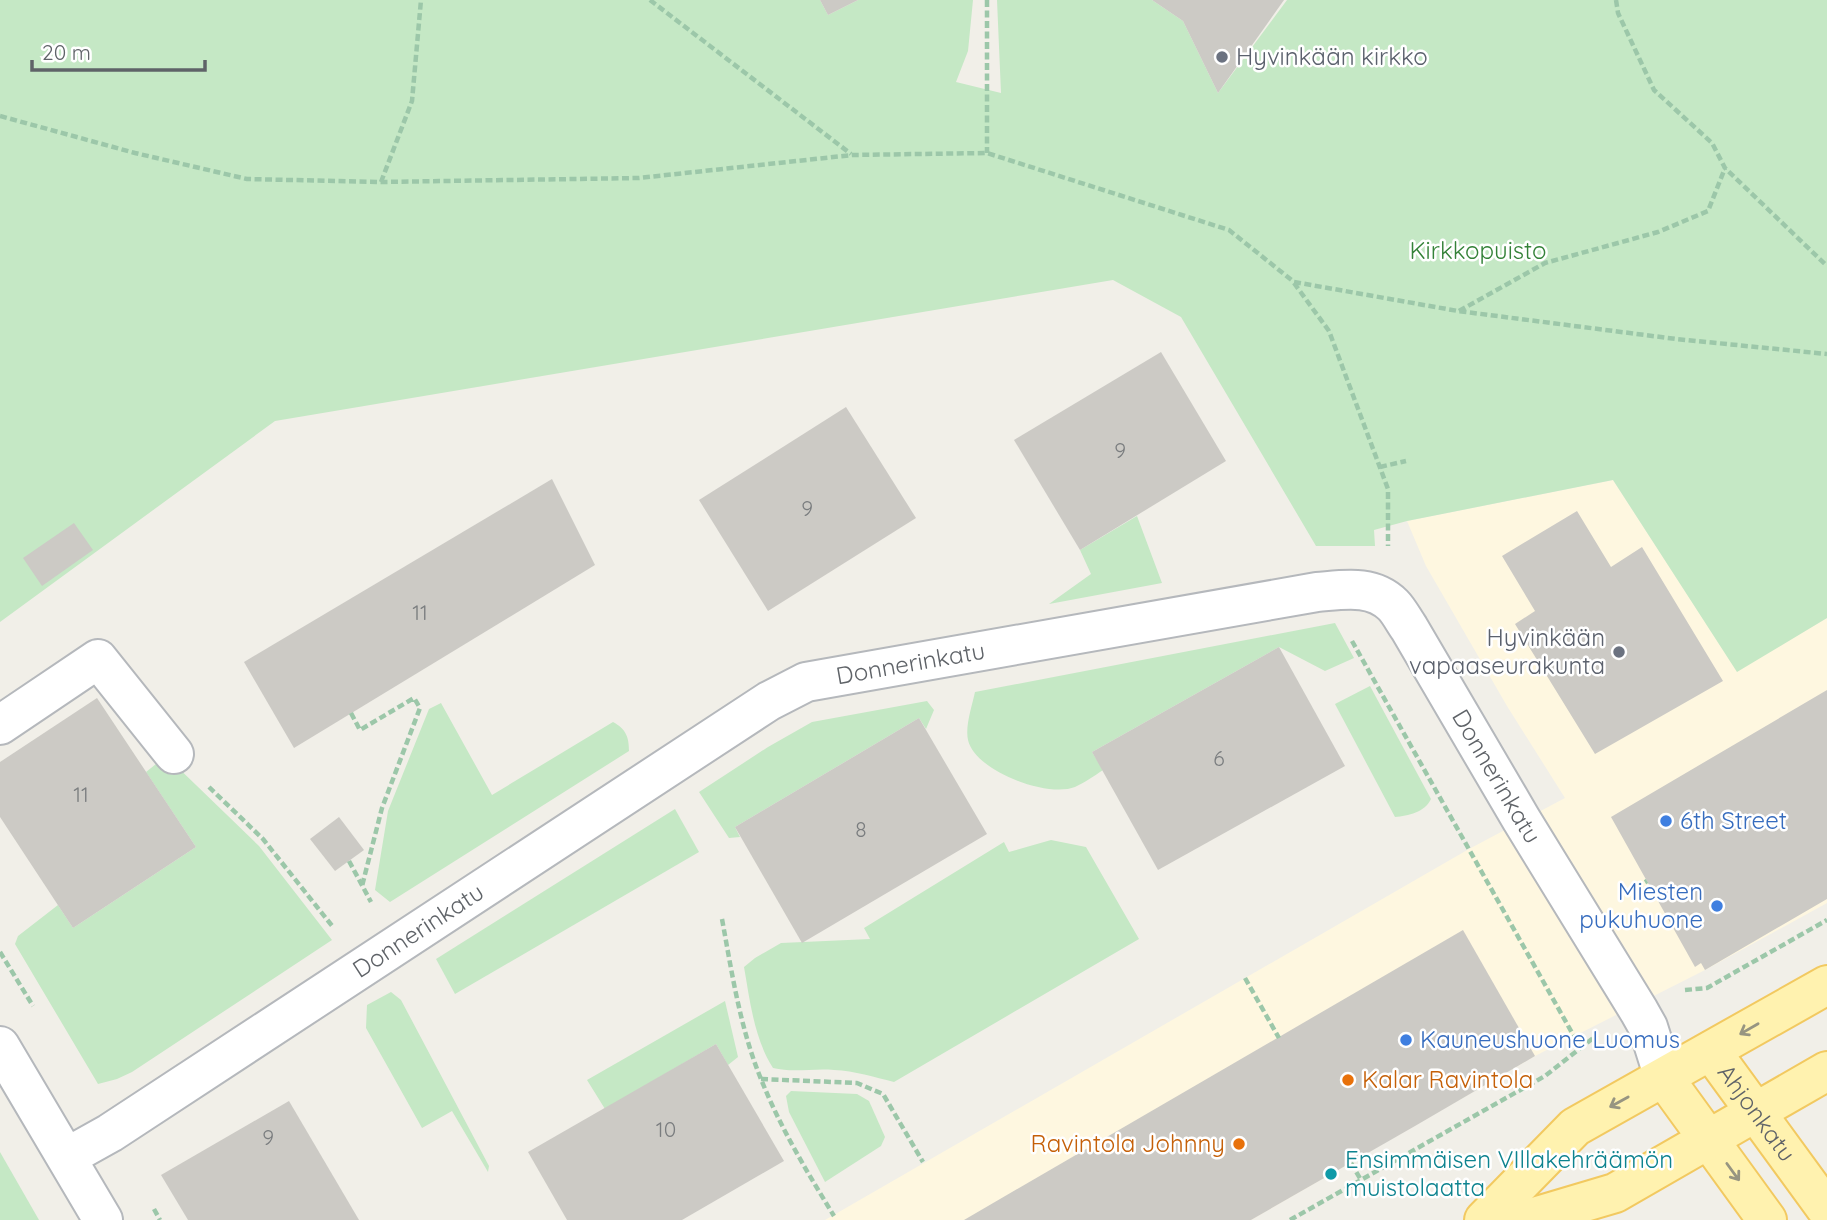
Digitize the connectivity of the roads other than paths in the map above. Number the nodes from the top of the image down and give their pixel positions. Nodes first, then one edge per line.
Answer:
1 (0, 724) edge
2 (174, 754) road end
3 (1827, 985) edge
4 (1644, 1019) junction
5 (0, 1046) edge
6 (1711, 1051) junction
7 (1827, 1071) edge
8 (1664, 1078) junction
9 (1756, 1113) junction
10 (1710, 1140) junction
11 (67, 1157) junction
12 (1827, 1210) edge
13 (103, 1220) edge
14 (1484, 1220) edge
15 (1524, 1220) edge
16 (1768, 1220) edge

1 - 2 street
3 -> 6 main road
4 - 6 street
4 - 8 street, Donnerinkatu
4 - 11 street, Donnerinkatu
5 - 11 street
6 - 8 main road
6 - 9 main road, Ahjonkatu
7 - 9 main road
8 - 10 main road
8 -> 14 main road
9 - 10 main road
9 - 12 main road, Ahjonkatu
10 - 15 main road
10 -> 16 main road
11 - 13 street

